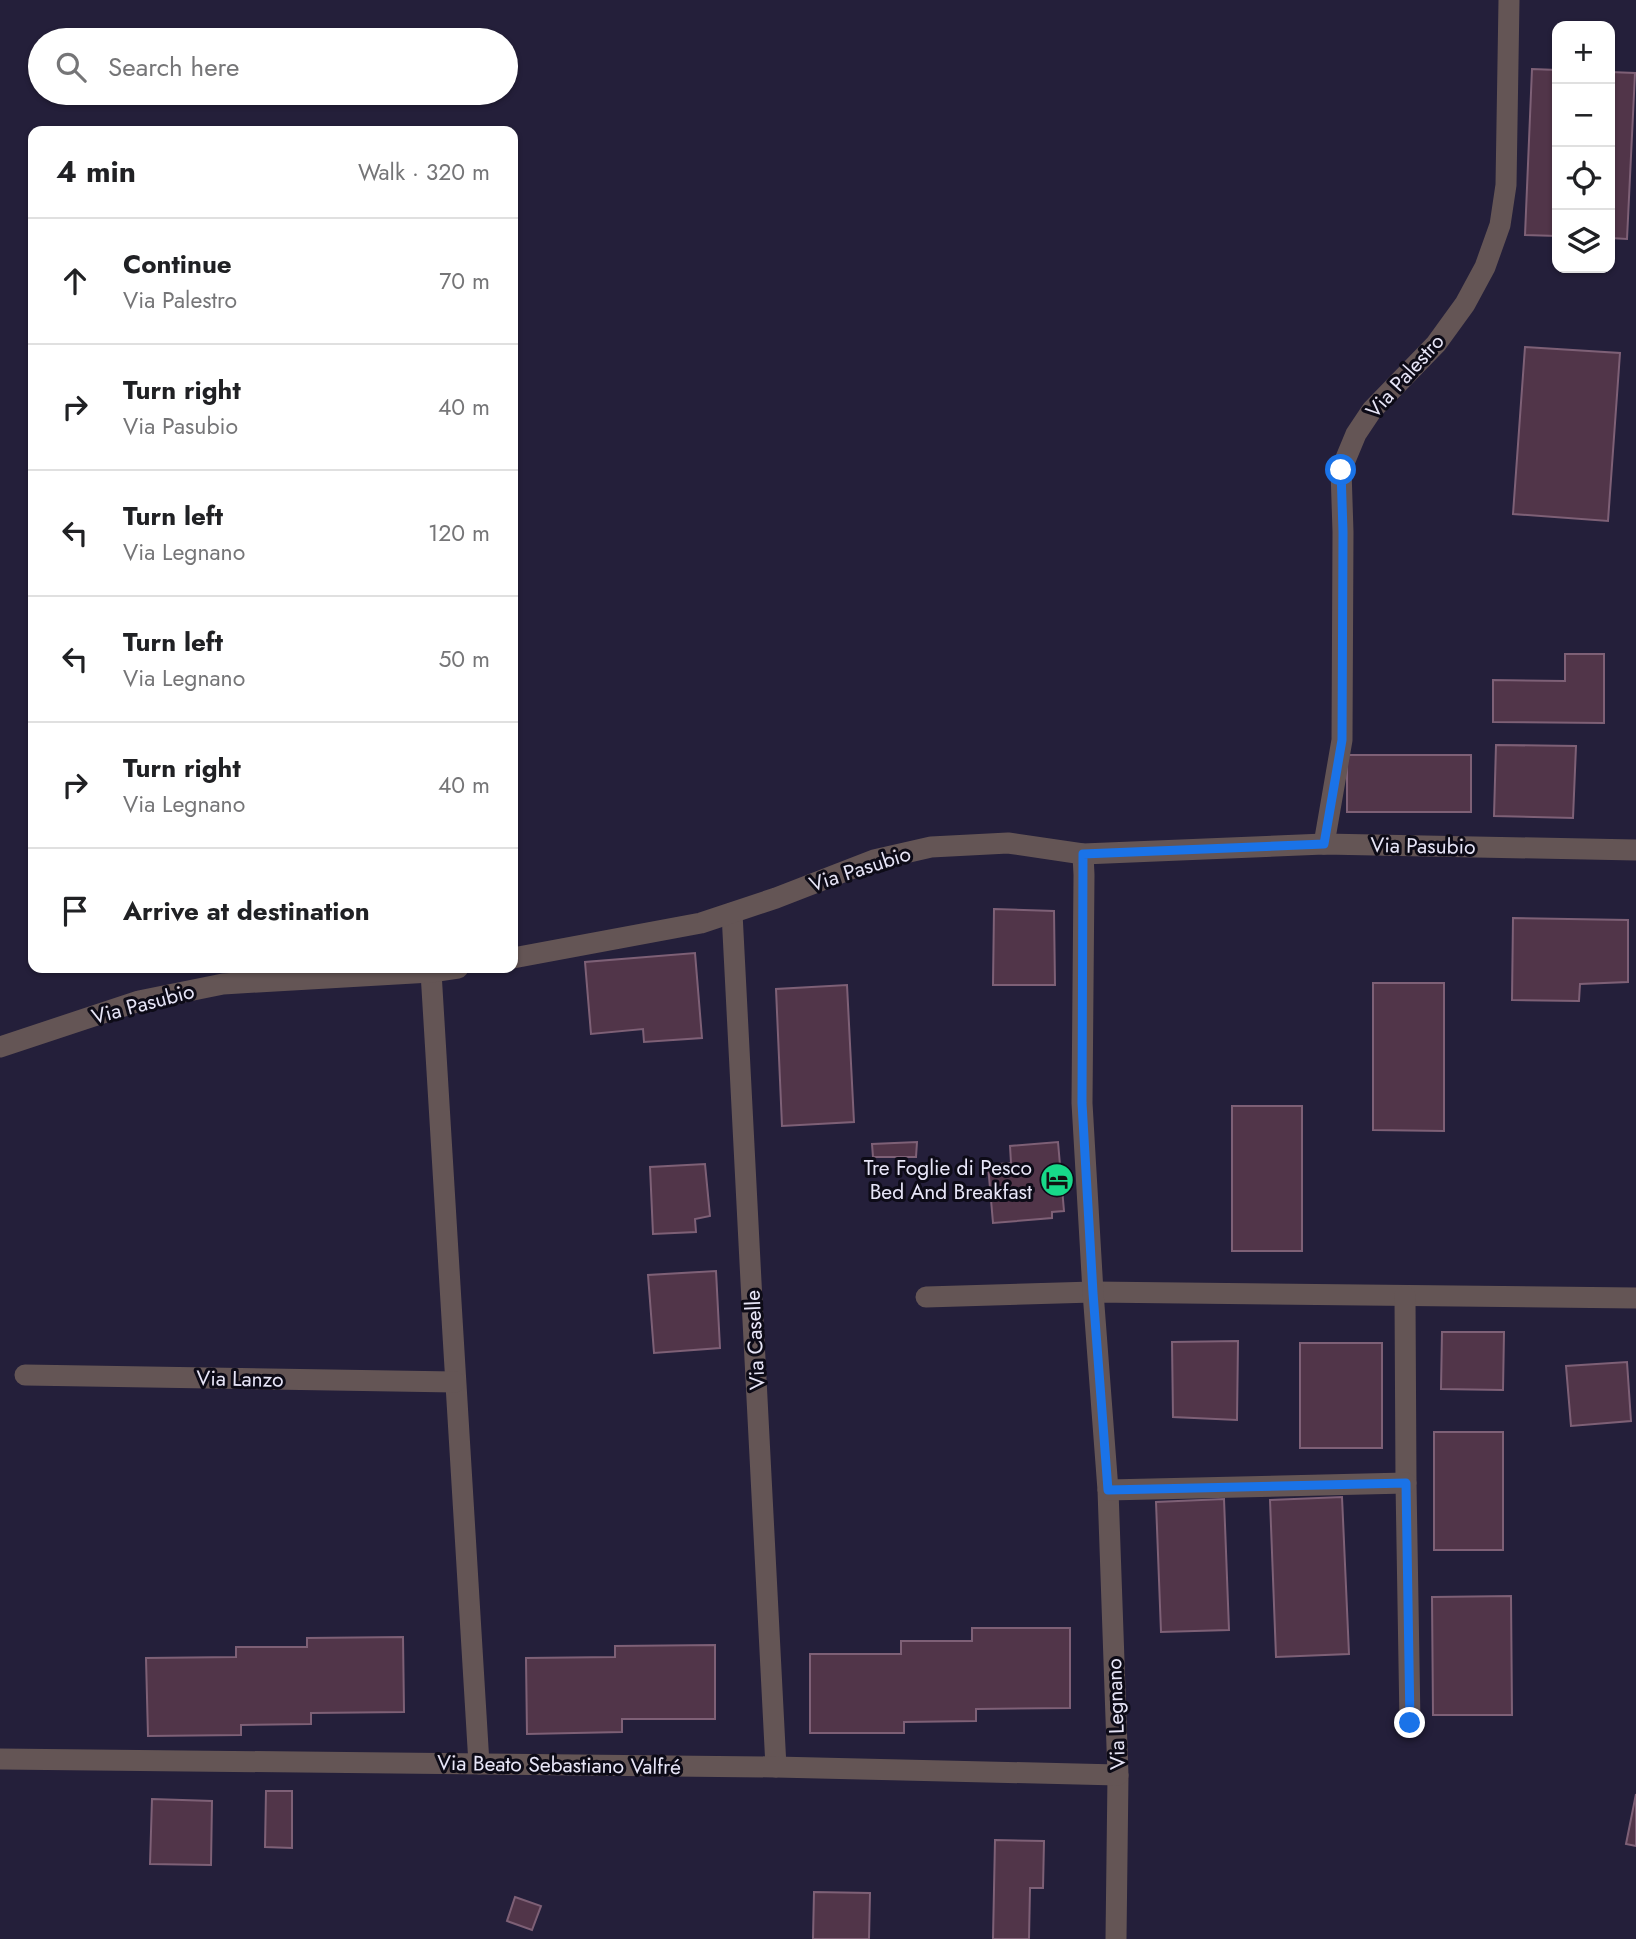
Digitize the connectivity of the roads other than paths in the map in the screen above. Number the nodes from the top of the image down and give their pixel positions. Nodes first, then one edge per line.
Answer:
1 (1510, 0) edge
2 (1324, 844) junction
3 (1636, 850) edge
4 (1083, 854) junction
5 (732, 913) junction
6 (518, 957) edge
7 (414, 973) edge
8 (431, 973) edge
9 (0, 1046) edge
10 (1093, 1293) junction
11 (1405, 1296) junction
12 (926, 1297) dead end
13 (1636, 1298) edge
14 (25, 1375) dead end
15 (455, 1382) junction
16 (1406, 1483) junction
17 (1108, 1490) junction
18 (1410, 1723) dead end
19 (0, 1759) edge
20 (480, 1764) junction
21 (776, 1768) junction
22 (1118, 1775) junction
23 (1116, 1939) edge

1 - 2 street, Via Palestro
2 - 3 street, Via Pasubio
2 - 4 street, Via Pasubio
4 - 5 street, Via Pasubio
4 - 10 street, Via Legnano
5 - 6 street, Via Pasubio
5 - 21 street, Via Caselle
7 - 9 street, Via Pasubio
8 - 15 street
10 - 11 street
10 - 12 street
10 - 17 street, Via Legnano
11 - 13 street
11 - 16 street
14 - 15 street, Via Lanzo
15 - 20 street
16 - 17 street
16 - 18 street
17 - 22 street, Via Legnano
19 - 20 street, Via Beato Sebastiano Valfré
20 - 21 street, Via Beato Sebastiano Valfré
21 - 22 street, Via Beato Sebastiano Valfré
22 - 23 street, Via Legnano

